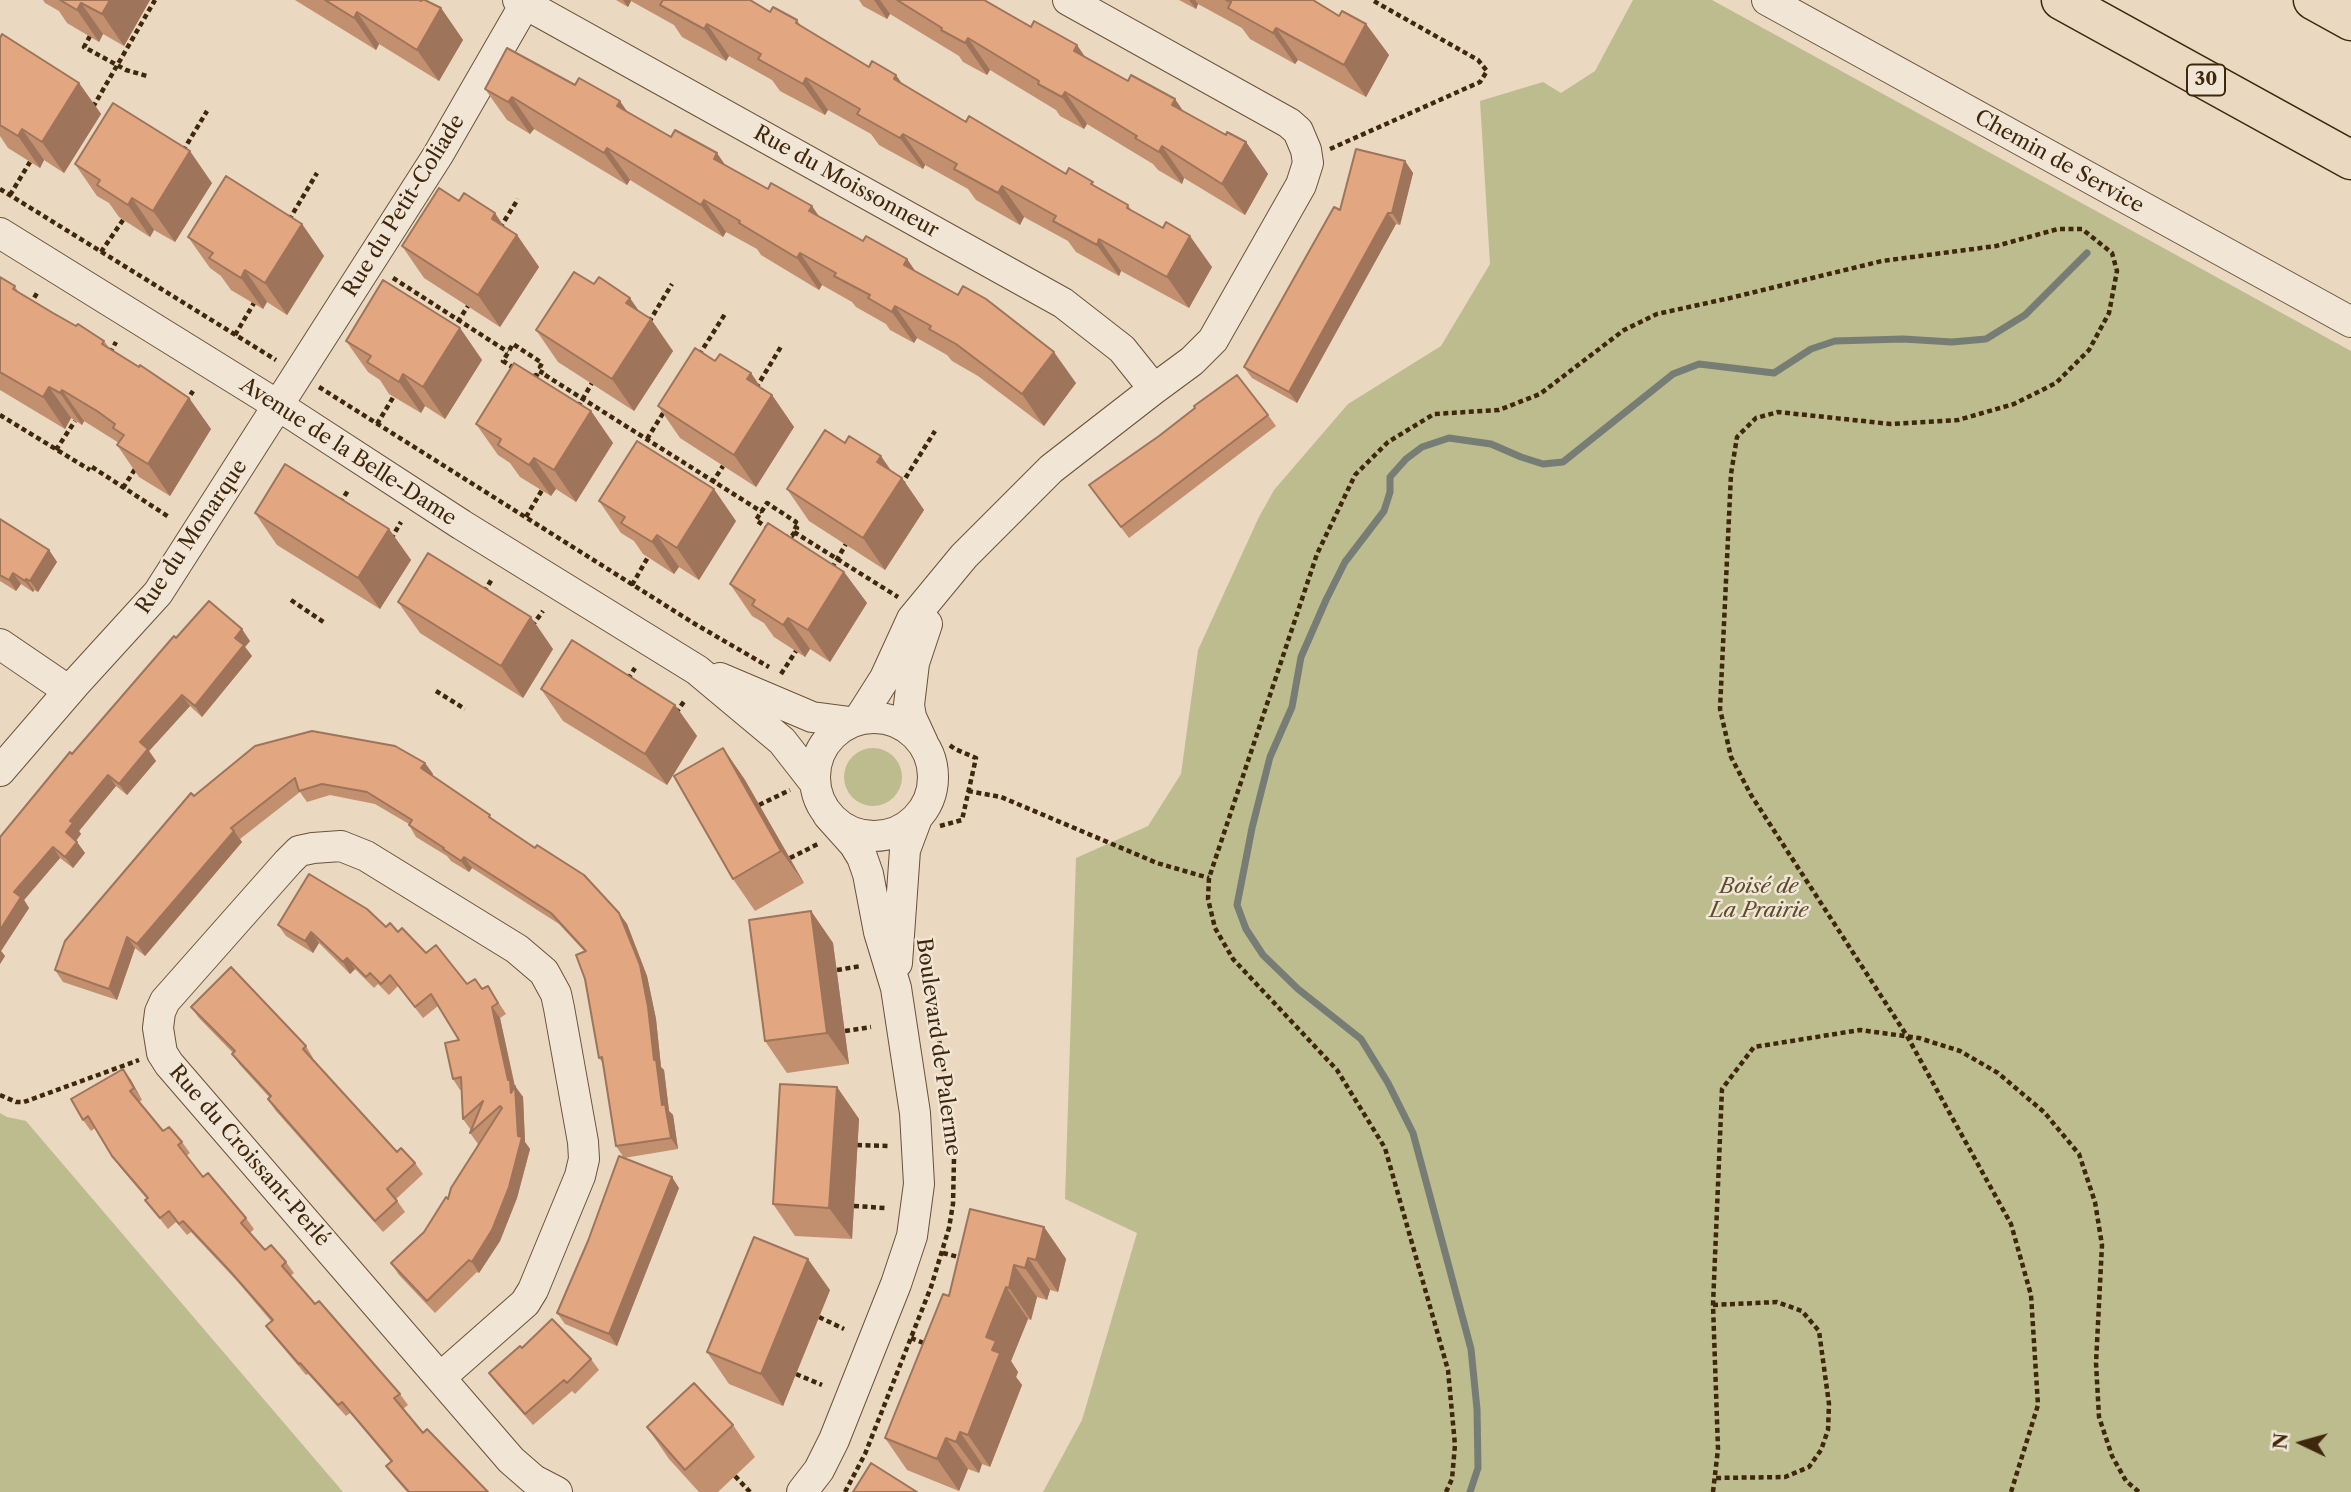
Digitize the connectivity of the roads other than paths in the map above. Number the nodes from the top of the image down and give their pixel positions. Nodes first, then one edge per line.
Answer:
1 (1068, 0) edge
2 (1767, 0) edge
3 (2060, 0) edge
4 (2313, 0) edge
5 (521, 2) edge
6 (2351, 21) edge
7 (2351, 160) edge
8 (0, 233) edge
9 (2351, 322) edge
10 (1154, 389) junction
11 (279, 407) junction
12 (943, 581) junction
13 (0, 644) edge
14 (697, 670) junction
15 (69, 691) junction
16 (855, 721) junction
17 (923, 743) junction
18 (0, 771) edge
19 (803, 785) junction
20 (917, 818) junction
21 (825, 828) junction
22 (896, 988) junction
23 (441, 1377) junction
24 (557, 1492) edge
25 (802, 1492) edge

1 - 10 street
2 - 9 street, Chemin de Service
3 - 7 highway, 30
4 - 6 highway
5 - 10 street, Rue du Moissonneur
5 - 11 street, Rue du Petit-Coliade
8 - 11 street, Avenue de la Belle-Dame
10 - 12 street
11 - 14 street, Avenue de la Belle-Dame
11 - 15 street, Rue du Monarque
12 - 16 street
12 - 17 street
13 - 15 street
14 - 16 street, Avenue de la Belle-Dame
14 - 19 street, Avenue de la Belle-Dame
15 - 18 street, Rue du Monarque
16 - 17 street
16 - 19 street
17 - 20 street
19 - 21 street
20 - 21 street
20 - 22 street, Boulevard de Palerme
21 - 22 street, Boulevard de Palerme
22 - 25 street, Boulevard de Palerme
23 - 23 street, Rue du Croissant-Perlé
23 - 24 street, Rue du Croissant-Perlé

